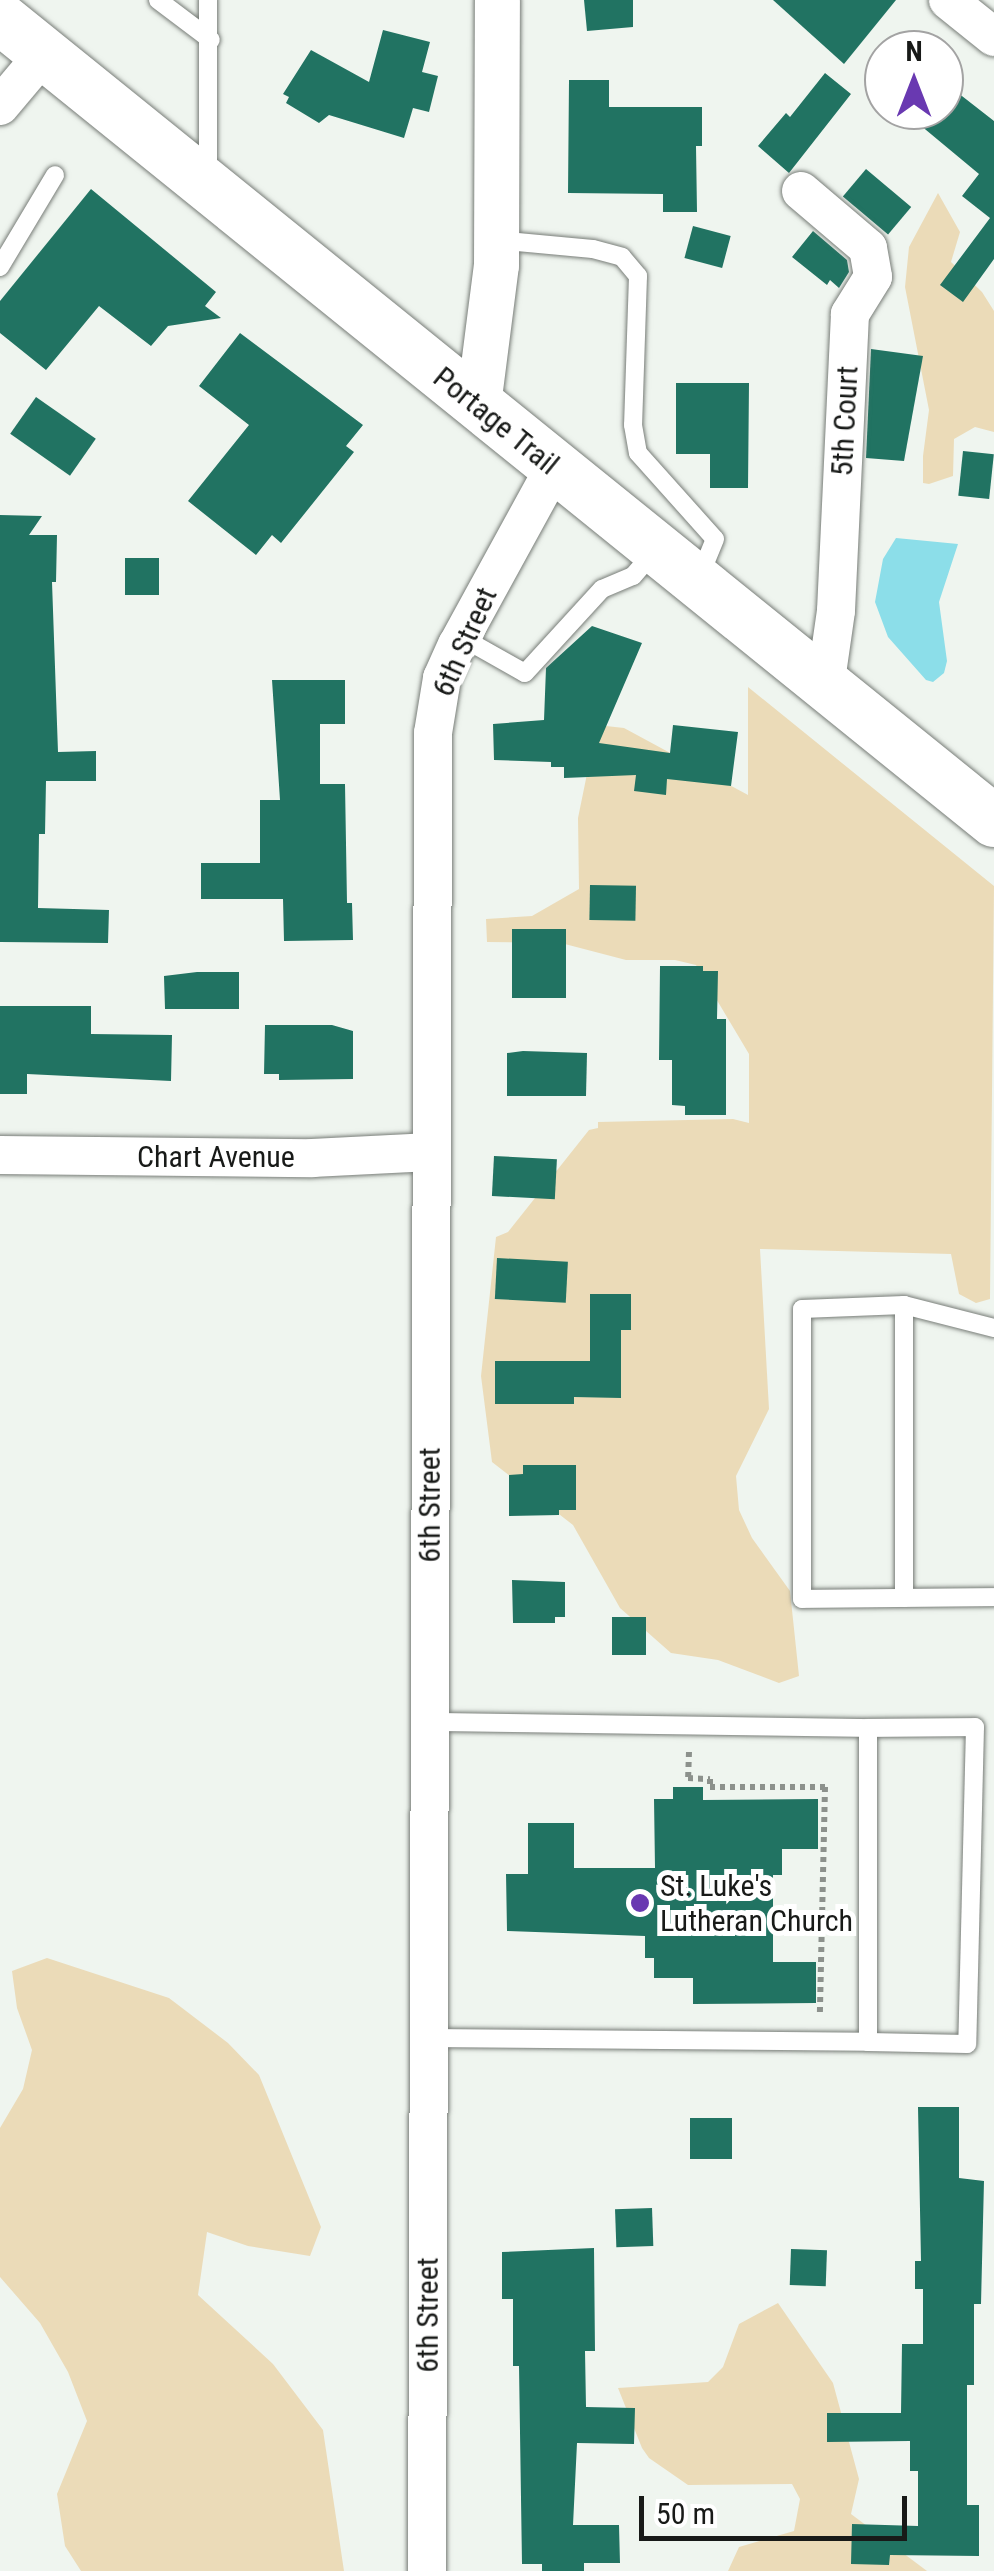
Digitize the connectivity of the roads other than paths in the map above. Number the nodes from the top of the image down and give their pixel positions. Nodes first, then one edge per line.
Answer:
1 (158, 0) edge
2 (208, 0) edge
3 (497, 0) edge
4 (948, 0) edge
5 (0, 18) edge
6 (994, 37) edge
7 (211, 40) junction
8 (43, 54) junction
9 (0, 106) edge
10 (55, 174) dead end
11 (208, 185) junction
12 (801, 191) dead end
13 (496, 240) junction
14 (0, 267) edge
15 (478, 405) junction
16 (554, 468) junction
17 (656, 550) junction
18 (696, 583) junction
19 (461, 636) junction
20 (825, 688) junction
21 (986, 808) edge
22 (431, 1152) junction
23 (0, 1156) edge
24 (904, 1305) junction
25 (994, 1328) edge
26 (994, 1597) edge
27 (904, 1598) junction
28 (430, 1722) junction
29 (868, 1728) junction
30 (429, 2038) junction
31 (868, 2042) junction
32 (427, 2571) edge

1 - 7 lane
2 - 7 lane
3 - 13 street
4 - 6 street
5 - 8 main road, Portage Trail
7 - 11 lane
8 - 9 street
8 - 11 main road, Portage Trail
10 - 14 lane
11 - 15 main road, Portage Trail
12 - 20 street, 5th Court
13 - 15 street
13 - 18 lane
15 - 16 main road, Portage Trail
16 - 17 main road, Portage Trail
16 - 19 street, 6th Street
17 - 18 main road, Portage Trail
17 - 19 lane
18 - 20 main road, Portage Trail
19 - 22 street, 6th Street
20 - 21 main road, Portage Trail
22 - 23 street, Chart Avenue
22 - 28 street, 6th Street
24 - 25 lane
24 - 27 lane
24 - 27 lane
26 - 27 lane
28 - 29 lane
28 - 30 street, 6th Street
29 - 31 lane
29 - 31 lane
30 - 31 lane
30 - 32 street, 6th Street

